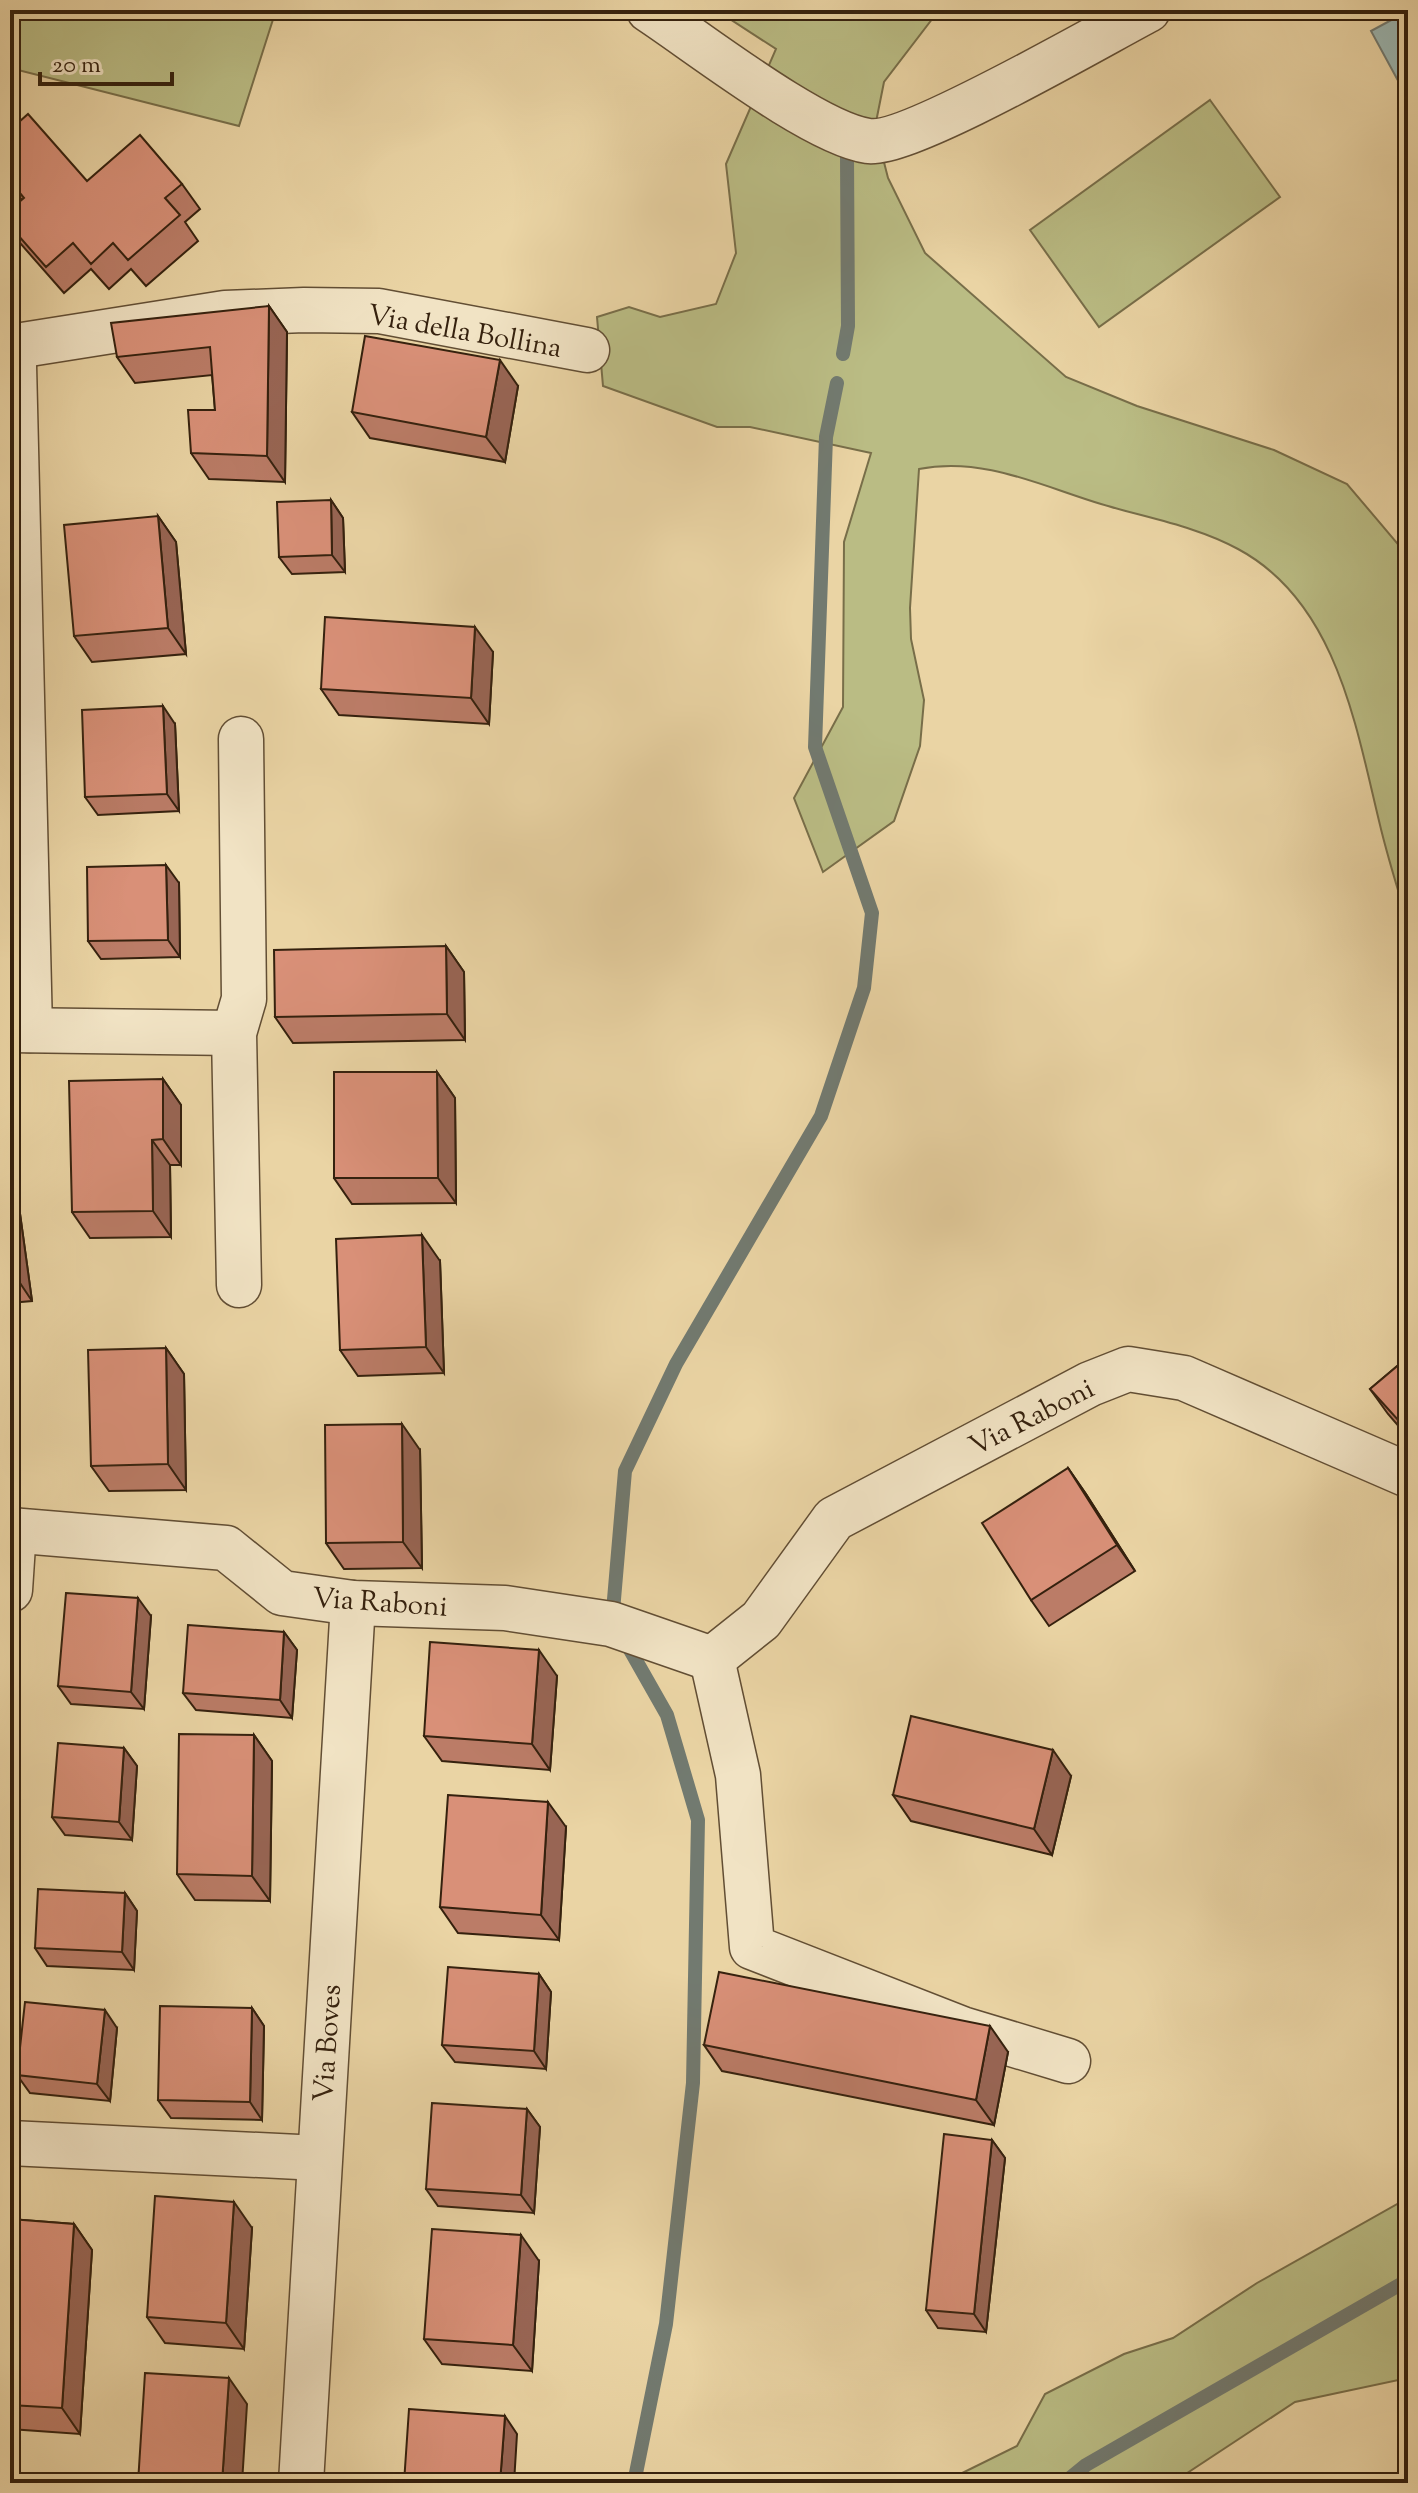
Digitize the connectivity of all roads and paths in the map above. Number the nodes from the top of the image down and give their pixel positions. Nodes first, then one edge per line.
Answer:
1 (649, 10) edge
2 (1148, 10) edge
3 (587, 350) dead end
4 (12, 356) edge
5 (241, 739) dead end
6 (20, 1030) edge
7 (234, 1033) junction
8 (239, 1285) dead end
9 (1408, 1475) edge
10 (12, 1530) edge
11 (10, 1590) edge
12 (353, 1603) junction
13 (712, 1659) junction
14 (1068, 2061) dead end
15 (10, 2143) edge
16 (319, 2158) junction
17 (301, 2483) edge

1 - 2 street
3 - 4 street, Via della Bollina
4 - 6 street
5 - 7 street
6 - 7 street
7 - 8 street
9 - 13 street, Via Raboni
10 - 11 street
10 - 12 street, Via Raboni
12 - 13 street, Via Raboni
12 - 16 street, Via Boves
13 - 14 street
15 - 16 street
16 - 17 street, Via Boves

